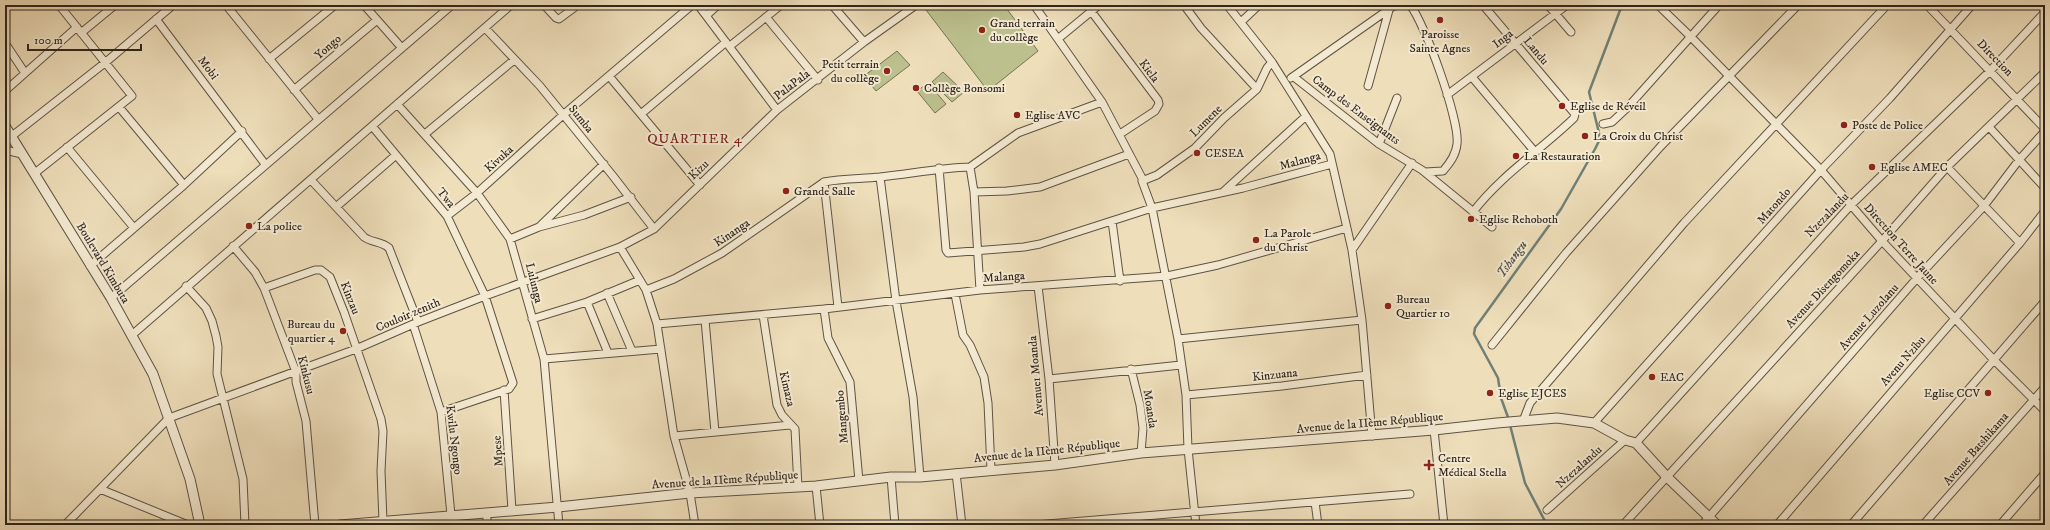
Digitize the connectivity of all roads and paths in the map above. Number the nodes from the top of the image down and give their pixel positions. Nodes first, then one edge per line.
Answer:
1 (59, 5) edge
2 (114, 5) edge
3 (173, 5) edge
4 (236, 5) edge
5 (335, 5) edge
6 (364, 5) edge
7 (452, 5) edge
8 (511, 5) edge
9 (544, 5) edge
10 (578, 5) edge
11 (692, 5) edge
12 (698, 5) edge
13 (718, 5) edge
14 (781, 5) edge
15 (832, 5) edge
16 (1034, 5) edge
17 (1099, 5) edge
18 (1184, 5) edge
19 (1227, 5) edge
20 (1259, 5) edge
21 (1395, 5) edge
22 (1410, 5) edge
23 (1483, 5) edge
24 (1548, 5) edge
25 (1567, 5) edge
26 (1658, 5) edge
27 (1719, 5) edge
28 (1798, 5) edge
29 (1887, 5) edge
30 (1927, 5) edge
31 (1972, 5) edge
32 (912, 6) edge
33 (228, 8) edge
34 (1388, 10) junction
35 (1091, 11) junction
36 (2045, 12) edge
37 (1555, 14) junction
38 (707, 15) junction
39 (766, 17) junction
40 (156, 19) junction
41 (377, 20) junction
42 (1242, 22) junction
43 (485, 28) junction
44 (1951, 28) junction
45 (79, 30) junction
46 (1571, 32) dead end
47 (1691, 36) junction
48 (1059, 38) junction
49 (864, 42) junction
50 (5, 43) edge
51 (728, 44) junction
52 (1515, 44) junction
53 (401, 48) junction
54 (269, 59) junction
55 (514, 60) junction
56 (106, 62) junction
57 (1272, 62) junction
58 (1990, 70) junction
59 (2045, 72) edge
60 (25, 73) junction
61 (609, 76) junction
62 (1730, 76) junction
63 (1294, 77) junction
64 (1472, 77) junction
65 (818, 80) junction
66 (1286, 81) junction
67 (1368, 86) dead end
68 (1257, 89) junction
69 (294, 90) junction
70 (5, 91) edge
71 (1447, 94) junction
72 (1397, 98) dead end
73 (2018, 99) junction
74 (1102, 102) junction
75 (397, 104) junction
76 (119, 107) junction
77 (777, 110) junction
78 (641, 114) junction
79 (564, 115) junction
80 (1306, 116) junction
81 (318, 119) junction
82 (1603, 124) dead end
83 (1776, 125) junction
84 (5, 126) edge
85 (372, 126) junction
86 (1990, 128) junction
87 (2045, 130) edge
88 (242, 131) junction
89 (425, 134) junction
90 (1120, 134) junction
91 (12, 136) junction
92 (1379, 144) junction
93 (67, 148) junction
94 (5, 150) edge
95 (1535, 152) junction
96 (22, 154) junction
97 (1129, 154) junction
98 (396, 155) junction
99 (2019, 160) junction
100 (1412, 163) junction
101 (265, 164) junction
102 (604, 164) junction
103 (1332, 164) junction
104 (970, 167) junction
105 (1947, 167) junction
106 (939, 168) junction
107 (1821, 170) junction
108 (1425, 172) junction
109 (35, 173) junction
110 (880, 177) junction
111 (311, 180) junction
112 (1142, 181) junction
113 (824, 182) junction
114 (184, 185) junction
115 (700, 185) junction
116 (2045, 188) edge
117 (974, 192) junction
118 (1222, 192) junction
119 (477, 194) junction
120 (630, 197) junction
121 (1851, 205) junction
122 (1984, 206) junction
123 (336, 207) junction
124 (1152, 208) junction
125 (2045, 211) edge
126 (1473, 212) junction
127 (447, 216) junction
128 (1112, 221) junction
129 (539, 227) junction
130 (1492, 227) dead end
131 (134, 228) junction
132 (1347, 228) junction
133 (654, 229) junction
134 (510, 239) junction
135 (1882, 241) junction
136 (2020, 243) junction
137 (233, 246) junction
138 (620, 247) junction
139 (977, 250) junction
140 (1352, 250) junction
141 (90, 266) junction
142 (1167, 276) junction
143 (1917, 278) junction
144 (640, 280) junction
145 (1120, 280) junction
146 (522, 282) junction
147 (186, 286) junction
148 (1038, 286) junction
149 (264, 288) junction
150 (646, 290) junction
151 (980, 290) junction
152 (607, 294) junction
153 (955, 294) junction
154 (484, 296) junction
155 (111, 298) junction
156 (896, 301) junction
157 (2045, 301) edge
158 (587, 302) junction
159 (838, 307) junction
160 (824, 309) junction
161 (764, 315) junction
162 (1955, 318) junction
163 (532, 319) junction
164 (704, 320) junction
165 (1362, 320) junction
166 (415, 323) junction
167 (657, 324) junction
168 (132, 335) junction
169 (1178, 340) junction
170 (1492, 345) dead end
171 (356, 349) junction
172 (661, 349) junction
173 (632, 351) junction
174 (608, 353) junction
175 (544, 359) junction
176 (1993, 359) junction
177 (1181, 365) junction
178 (1131, 369) junction
179 (296, 372) junction
180 (1367, 375) junction
181 (1048, 379) junction
182 (2045, 387) edge
183 (504, 390) junction
184 (1186, 395) junction
185 (222, 398) junction
186 (2034, 399) junction
187 (2045, 411) edge
188 (441, 412) junction
189 (168, 418) junction
190 (1523, 421) junction
191 (1594, 423) junction
192 (790, 425) junction
193 (1434, 430) junction
194 (715, 432) junction
195 (674, 436) junction
196 (1372, 436) junction
197 (1625, 440) junction
198 (1636, 443) junction
199 (1188, 449) junction
200 (1141, 453) junction
201 (1055, 464) junction
202 (991, 470) junction
203 (956, 473) junction
204 (2045, 473) edge
205 (891, 477) junction
206 (920, 477) junction
207 (1668, 477) junction
208 (859, 481) junction
209 (816, 486) junction
210 (798, 487) junction
211 (100, 489) junction
212 (690, 493) junction
213 (1410, 494) dead end
214 (1315, 502) junction
215 (558, 507) junction
216 (512, 510) junction
217 (1547, 510) dead end
218 (486, 513) junction
219 (1195, 513) junction
220 (451, 515) junction
221 (1709, 517) junction
222 (432, 521) edge
223 (379, 523) edge
224 (1099, 523) edge
225 (65, 525) edge
226 (188, 525) edge
227 (200, 525) edge
228 (245, 525) edge
229 (315, 525) edge
230 (340, 525) edge
231 (488, 525) edge
232 (559, 525) edge
233 (695, 525) edge
234 (820, 525) edge
235 (895, 525) edge
236 (962, 525) edge
237 (1035, 525) edge
238 (1047, 525) edge
239 (1196, 525) edge
240 (1318, 525) edge
241 (1444, 525) edge
242 (1623, 525) edge
243 (1702, 525) edge
244 (1717, 525) edge
245 (1777, 525) edge
246 (1851, 525) edge
247 (1923, 525) edge
248 (2000, 525) edge

1 - 45 street
2 - 45 street
3 - 40 street
4 - 33 street
5 - 54 street
6 - 41 street
7 - 53 street
8 - 43 street
9 - 10 street
11 - 61 street
12 - 38 street
13 - 38 street
14 - 39 street
15 - 49 street
16 - 48 street
17 - 35 street
18 - 68 street
19 - 42 street
20 - 42 street
21 - 34 street, Camp des Enseignants
22 - 71 street
23 - 52 street, Landu
24 - 37 street
25 - 37 street, Inga
26 - 47 street, Direction Terre Jaune
27 - 47 street
28 - 62 street
29 - 83 street
30 - 44 street, Direction
31 - 44 street, Matondo
32 - 49 street, PalaPala
33 - 54 street
34 - 63 street, Camp des Enseignants
34 - 67 street
35 - 48 street
35 - 90 street, Kiela
36 - 58 street, Nzezalandu
37 - 46 street
37 - 52 street, Inga
38 - 51 street
39 - 51 street
39 - 65 street
40 - 56 street
40 - 88 street, Mobi
41 - 53 street
41 - 69 street, Yongo
42 - 57 street
43 - 55 street, Sumba
43 - 75 street
44 - 58 street, Direction
44 - 107 street, Matondo
45 - 56 street
45 - 60 street
47 - 62 street, Direction Terre Jaune
47 - 82 street
48 - 74 street
49 - 65 street, PalaPala
50 - 60 street
51 - 77 street
51 - 78 street
52 - 64 street, Inga
52 - 95 street, Landu
53 - 81 street
54 - 69 street
55 - 79 street, Sumba
55 - 89 street
56 - 76 street
56 - 91 street
57 - 66 street
57 - 68 street, Lumene
58 - 73 street, Direction
58 - 121 street, Nzezalandu
59 - 73 street, Avenue Disengomoka
60 - 70 street
61 - 78 street
61 - 79 street
62 - 83 street, Direction Terre Jaune
62 - 170 street
63 - 66 street, Camp des Enseignants
63 - 92 street, Camp des Enseignants
64 - 71 street, Inga
64 - 95 street
65 - 77 street, PalaPala
66 - 80 street
68 - 112 street, Lumene
69 - 81 street
71 - 108 street
72 - 92 street
73 - 86 street, Avenue Disengomoka
73 - 87 street, Direction
74 - 90 street
74 - 104 street
75 - 85 street
75 - 89 street, Lulunga
76 - 93 street
76 - 114 street
77 - 115 street, Kizu
78 - 115 street
79 - 102 street, Sumba
79 - 119 street, Kivuka
80 - 103 street
80 - 118 street
81 - 101 street
83 - 107 street, Direction Terre Jaune
83 - 190 street
84 - 91 street, Boulevard Kimbuta
85 - 98 street, Twa
85 - 111 street
86 - 99 street
86 - 105 street, Avenue Disengomoka
87 - 99 street, Avenue Luzolanu
88 - 101 street, Mobi
88 - 114 street
89 - 119 street, Lulunga
90 - 97 street
91 - 96 street, Boulevard Kimbuta
92 - 100 street, Camp des Enseignants
93 - 109 street
93 - 131 street
94 - 96 street
95 - 126 street
96 - 109 street, Boulevard Kimbuta
97 - 112 street
97 - 117 street
98 - 123 street
98 - 127 street, Twa
99 - 116 street
99 - 122 street, Avenue Luzolanu
100 - 108 street, Camp des Enseignants
100 - 140 street
101 - 155 street
102 - 120 street, Sumba
102 - 129 street
103 - 118 street, Malanga
103 - 132 street
104 - 106 street, Kinanga
104 - 117 street
105 - 122 street
105 - 135 street, Avenue Disengomoka
106 - 110 street, Kinanga
106 - 139 street, Malanga
107 - 121 street, Direction Terre Jaune
107 - 191 street, Matondo
108 - 126 street
109 - 141 street, Boulevard Kimbuta
110 - 113 street, Kinanga
110 - 156 street
111 - 123 street
111 - 137 street
112 - 124 street
113 - 150 street, Kinanga
113 - 159 street
114 - 131 street
115 - 133 street, Kizu
117 - 139 street
118 - 124 street, Malanga
119 - 127 street, Kivuka
119 - 134 street, Lulunga
120 - 129 street
120 - 133 street, Sumba
121 - 135 street, Direction Terre Jaune
121 - 198 street, Nzezalandu
122 - 136 street
122 - 143 street, Avenue Luzolanu
123 - 166 street
124 - 128 street, Malanga
124 - 142 street
125 - 136 street, Avenu Nzibu
126 - 130 street
127 - 154 street, Twa
128 - 139 street, Malanga
128 - 145 street
129 - 134 street
131 - 141 street
132 - 140 street
132 - 142 street, Malanga
133 - 138 street, Couloir zenith
134 - 146 street, Lulunga
135 - 143 street, Direction Terre Jaune
135 - 207 street, Avenue Disengomoka
136 - 162 street, Avenu Nzibu
137 - 147 street
137 - 149 street, Kinkusu
138 - 144 street
138 - 146 street, Couloir zenith
139 - 151 street
140 - 165 street
141 - 155 street, Boulevard Kimbuta
142 - 145 street, Malanga
142 - 169 street
143 - 162 street, Direction Terre Jaune
143 - 221 street, Avenue Luzolanu
144 - 150 street
144 - 152 street
145 - 148 street, Malanga
146 - 154 street, Couloir zenith
146 - 163 street, Lulunga
147 - 168 street
147 - 185 street
148 - 151 street, Malanga
148 - 181 street, Avenue1 Moanda
149 - 171 street, Kinzau
149 - 179 street, Kinkusu
150 - 167 street
151 - 153 street, Malanga
152 - 158 street
152 - 173 street
153 - 156 street, Malanga
153 - 202 street
154 - 166 street, Couloir zenith
154 - 183 street, Mpese
155 - 168 street, Boulevard Kimbuta
156 - 159 street, Malanga
156 - 206 street
157 - 176 street
158 - 163 street
158 - 174 street
159 - 160 street, Malanga
160 - 161 street, Malanga
160 - 208 street, Mangembo
161 - 164 street, Malanga
161 - 192 street, Kimaza
162 - 176 street, Direction Terre Jaune
162 - 245 street, Avenu Nzibu
163 - 175 street, Lulunga
164 - 167 street, Malanga
164 - 194 street
165 - 169 street
165 - 180 street
166 - 171 street, Couloir zenith
166 - 188 street, Kwilu Ngongo
167 - 172 street
168 - 189 street, Boulevard Kimbuta
169 - 177 street
171 - 179 street, Couloir zenith
171 - 223 street
172 - 173 street
172 - 195 street
173 - 174 street
174 - 175 street
175 - 215 street, Lulunga
176 - 186 street, Direction Terre Jaune
176 - 246 street
177 - 178 street
177 - 184 street
178 - 181 street
178 - 200 street, Moanda
179 - 185 street, Couloir zenith
179 - 229 street, Kinkusu
180 - 184 street, Kinzuana
180 - 196 street
181 - 201 street, Avenue1 Moanda
182 - 186 street, Avenue Batshikama
183 - 188 street
183 - 216 street, Mpese
184 - 199 street
185 - 189 street, Couloir zenith
185 - 228 street
186 - 187 street, Direction Terre Jaune
186 - 247 street, Avenue Batshikama
188 - 220 street, Kwilu Ngongo
189 - 211 street
189 - 227 street, Boulevard Kimbuta
190 - 191 street, Avenue de la IIème République
190 - 193 street, Avenue de la IIème République
191 - 197 street, Avenue de la IIème République
192 - 194 street
192 - 210 street, Kimaza
193 - 196 street, Avenue de la IIème République
193 - 241 street
194 - 195 street
195 - 212 street
196 - 199 street, Avenue de la IIème République
197 - 198 street, Avenue de la IIème République
197 - 217 street, Nzezalandu
198 - 207 street
199 - 200 street, Avenue de la IIème République
199 - 219 street
200 - 201 street, Avenue de la IIème République
201 - 202 street, Avenue de la IIème République
202 - 203 street, Avenue de la IIème République
203 - 206 street, Avenue de la IIème République
203 - 236 street
204 - 248 street
205 - 206 street, Avenue de la IIème République
205 - 208 street, Avenue de la IIème République
205 - 235 street
207 - 221 street
207 - 242 street, Avenue Disengomoka
208 - 209 street, Avenue de la IIème République
209 - 210 street, Avenue de la IIème République
209 - 234 street
210 - 212 street, Avenue de la IIème République
211 - 225 street
211 - 226 street
212 - 215 street, Avenue de la IIème République
212 - 233 street
213 - 214 street
214 - 219 street
214 - 240 street
215 - 216 street, Avenue de la IIème République
215 - 232 street, Lulunga
216 - 218 street, Avenue de la IIème République
218 - 220 street, Avenue de la IIème République
218 - 231 street
219 - 224 street
219 - 239 street
220 - 222 street, Avenue de la IIème République
221 - 243 street, Avenue Luzolanu
221 - 244 street
222 - 223 street, Avenue de la IIème République
223 - 230 street, Avenue de la IIème République
224 - 238 street
237 - 238 street

